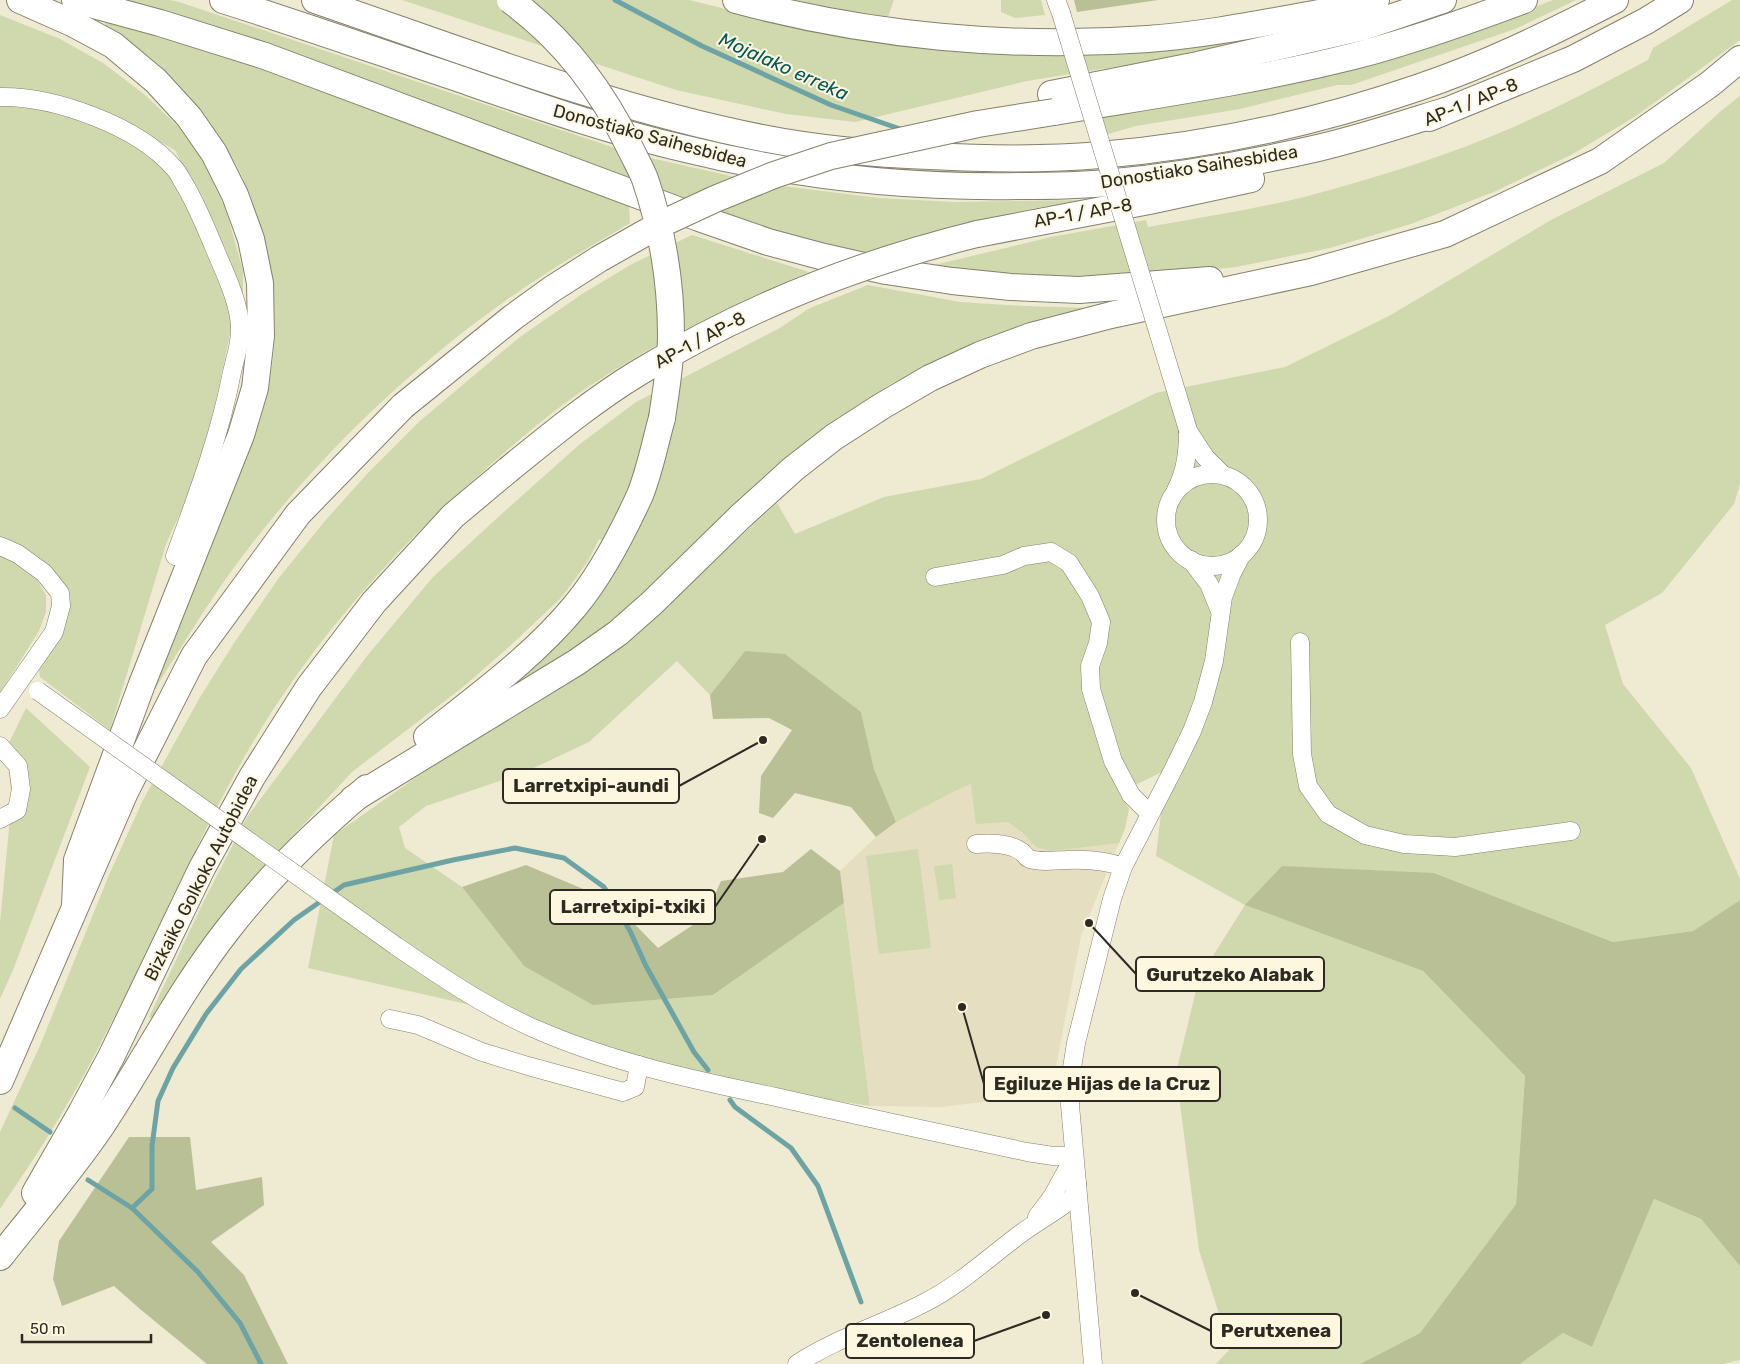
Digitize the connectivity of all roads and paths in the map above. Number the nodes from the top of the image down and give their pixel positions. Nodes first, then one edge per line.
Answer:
1 (20, 0) edge
2 (75, 0) edge
3 (223, 0) edge
4 (315, 0) edge
5 (510, 0) edge
6 (736, 0) edge
7 (1376, 0) edge
8 (1443, 0) edge
9 (1524, 0) edge
10 (1615, 0) edge
11 (1680, 0) edge
12 (1058, 7) edge
13 (1740, 59) edge
14 (0, 97) edge
15 (1053, 103) junction
16 (1445, 111) junction
17 (1311, 272) junction
18 (1188, 430) junction
19 (508, 470) joint
20 (1223, 475) junction
21 (1173, 494) junction
22 (0, 546) edge
23 (1242, 554) junction
24 (175, 556) dead end
25 (1191, 560) junction
26 (935, 577) dead end
27 (1220, 613) junction
28 (1300, 642) dead end
29 (21, 679) junction
30 (0, 710) edge
31 (0, 746) edge
32 (353, 799) junction
33 (1150, 814) junction
34 (0, 819) edge
35 (1571, 830) dead end
36 (976, 844) dead end
37 (1124, 867) junction
38 (75, 906) junction
39 (390, 1019) dead end
40 (639, 1065) junction
41 (0, 1082) edge
42 (1074, 1156) junction
43 (1077, 1183) junction
44 (1023, 1232) junction
45 (0, 1252) edge
46 (0, 1256) edge
47 (797, 1364) edge
48 (1092, 1364) edge

1 - 38 highway
2 - 17 highway
3 - 16 highway, Donostiako Saihesbidea
4 - 10 highway, Donostiako Saihesbidea
5 - 32 highway, bridge
6 - 7 highway
8 - 15 highway
9 - 15 highway
11 - 16 highway, AP-1 / AP-8
12 - 18 street, bridge
13 - 17 highway
14 - 24 street
15 - 38 highway, bridge
16 - 19 highway, AP-1 / AP-8, bridge
17 - 32 highway
18 - 20 street
18 - 21 street
19 - 45 highway, Bizkaiko Golkoko Autobidea
20 - 21 street
20 - 23 street
21 - 25 street
22 - 29 street
23 - 25 street
23 - 27 street
25 - 27 street
26 - 33 street
27 - 33 street
28 - 35 street
29 - 30 street
29 - 40 street, bridge
31 - 34 street
32 - 46 highway
33 - 37 street
36 - 37 street
37 - 42 street
38 - 41 highway
39 - 40 street
40 - 42 street
42 - 43 street
42 - 44 street
43 - 44 street
43 - 48 street
44 - 47 street

